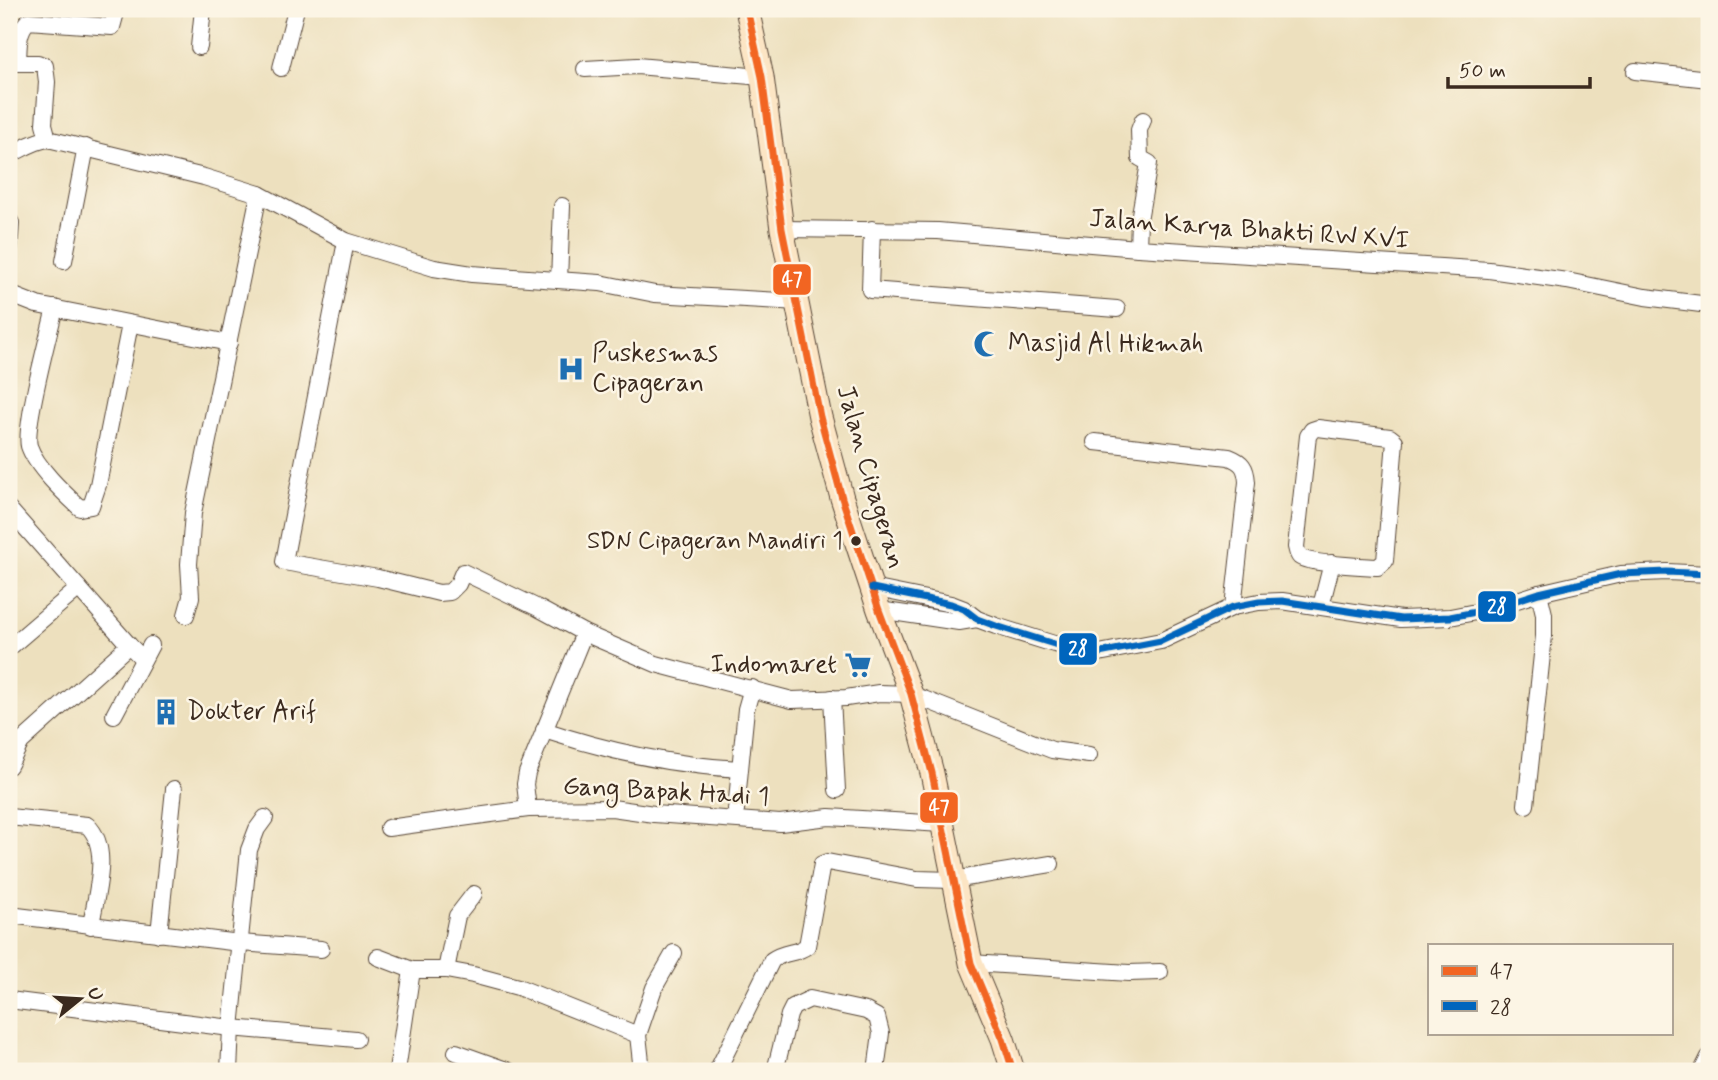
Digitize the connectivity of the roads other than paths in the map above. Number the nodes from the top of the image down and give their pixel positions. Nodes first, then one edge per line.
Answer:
1 (117, 9) edge
2 (203, 9) edge
3 (296, 9) edge
4 (747, 9) edge
5 (199, 47) dead end
6 (14, 63) edge
7 (281, 68) dead end
8 (585, 69) dead end
9 (1635, 71) dead end
10 (762, 77) junction
11 (1709, 79) edge
12 (1143, 120) dead end
13 (48, 139) junction
14 (86, 147) junction
15 (9, 155) edge
16 (259, 194) junction
17 (562, 206) dead end
18 (9, 220) edge
19 (782, 229) junction
20 (872, 229) junction
21 (346, 241) junction
22 (1138, 248) junction
23 (9, 251) edge
24 (64, 261) dead end
25 (559, 280) junction
26 (9, 294) edge
27 (799, 302) junction
28 (1709, 305) edge
29 (55, 308) junction
30 (1117, 309) dead end
31 (130, 324) junction
32 (229, 343) junction
33 (1095, 442) dead end
34 (9, 509) edge
35 (21, 523) junction
36 (9, 534) edge
37 (1332, 563) junction
38 (1709, 574) edge
39 (79, 588) junction
40 (1539, 593) junction
41 (876, 599) junction
42 (1321, 606) junction
43 (1233, 607) junction
44 (186, 615) dead end
45 (977, 619) junction
46 (584, 632) junction
47 (129, 645) junction
48 (9, 648) edge
49 (752, 688) junction
50 (911, 694) junction
51 (832, 698) junction
52 (114, 715) dead end
53 (544, 730) junction
54 (1089, 755) dead end
55 (9, 766) edge
56 (739, 769) junction
57 (174, 789) dead end
58 (837, 790) dead end
59 (527, 797) junction
60 (1526, 804) dead end
61 (736, 810) dead end
62 (9, 817) edge
63 (265, 818) dead end
64 (942, 824) junction
65 (388, 828) dead end
66 (1051, 864) dead end
67 (953, 880) junction
68 (474, 894) dead end
69 (9, 915) edge
70 (91, 926) junction
71 (159, 934) junction
72 (240, 943) junction
73 (321, 949) dead end
74 (674, 953) dead end
75 (378, 957) dead end
76 (971, 963) junction
77 (412, 970) junction
78 (446, 970) junction
79 (1160, 972) dead end
80 (9, 1000) edge
81 (231, 1028) junction
82 (638, 1034) junction
83 (356, 1039) dead end
84 (456, 1052) dead end
85 (1709, 1057) edge
86 (229, 1071) edge
87 (397, 1071) edge
88 (509, 1071) edge
89 (642, 1071) edge
90 (717, 1071) edge
91 (775, 1071) edge
92 (876, 1071) edge
93 (1013, 1071) edge
94 (1702, 1071) edge

1 - 6 street
2 - 5 street
3 - 7 street
4 - 10 street, Jalan Cipageran
6 - 13 street
8 - 10 street
9 - 11 street
10 - 19 street, Jalan Cipageran
12 - 22 street
13 - 14 street
13 - 15 street
14 - 16 street
14 - 24 street
16 - 21 street
16 - 32 street
17 - 25 street
18 - 23 street
19 - 20 street, Jalan Karya Bhakti RW XVI
19 - 27 street, Jalan Cipageran
20 - 22 street, Jalan Karya Bhakti RW XVI
20 - 30 street
21 - 25 street
21 - 46 street
22 - 28 street, Jalan Karya Bhakti RW XVI
25 - 27 street
26 - 29 street
27 - 41 street, Jalan Cipageran
29 - 31 street
29 - 31 street
31 - 32 street
32 - 44 street
33 - 43 street
34 - 35 street
35 - 36 street
35 - 39 street
37 - 37 street
37 - 42 street
38 - 40 street
39 - 47 street
39 - 48 street
40 - 42 street
40 - 60 street
41 - 45 street
41 - 45 street
41 - 50 street, Jalan Cipageran
42 - 43 street
43 - 45 street
46 - 49 street
46 - 53 street
47 - 52 street
47 - 55 street
49 - 51 street
49 - 56 street
50 - 51 street
50 - 54 street
50 - 64 street, Jalan Cipageran
51 - 58 street
53 - 56 street
53 - 59 street
56 - 61 street
57 - 71 street
59 - 64 street, Gang Bapak Hadi 1
59 - 65 street, Gang Bapak Hadi 1
62 - 70 street
63 - 72 street
64 - 67 street, Jalan Cipageran
66 - 67 street
67 - 76 street, Jalan Cipageran
67 - 90 street
68 - 78 street
69 - 70 street
70 - 71 street
71 - 72 street
72 - 73 street
72 - 81 street
74 - 82 street
75 - 77 street
76 - 79 street
76 - 93 street, Jalan Cipageran
77 - 78 street
77 - 87 street
78 - 82 street
80 - 81 street
81 - 83 street
81 - 86 street
82 - 89 street
84 - 88 street
85 - 94 street
91 - 92 street

